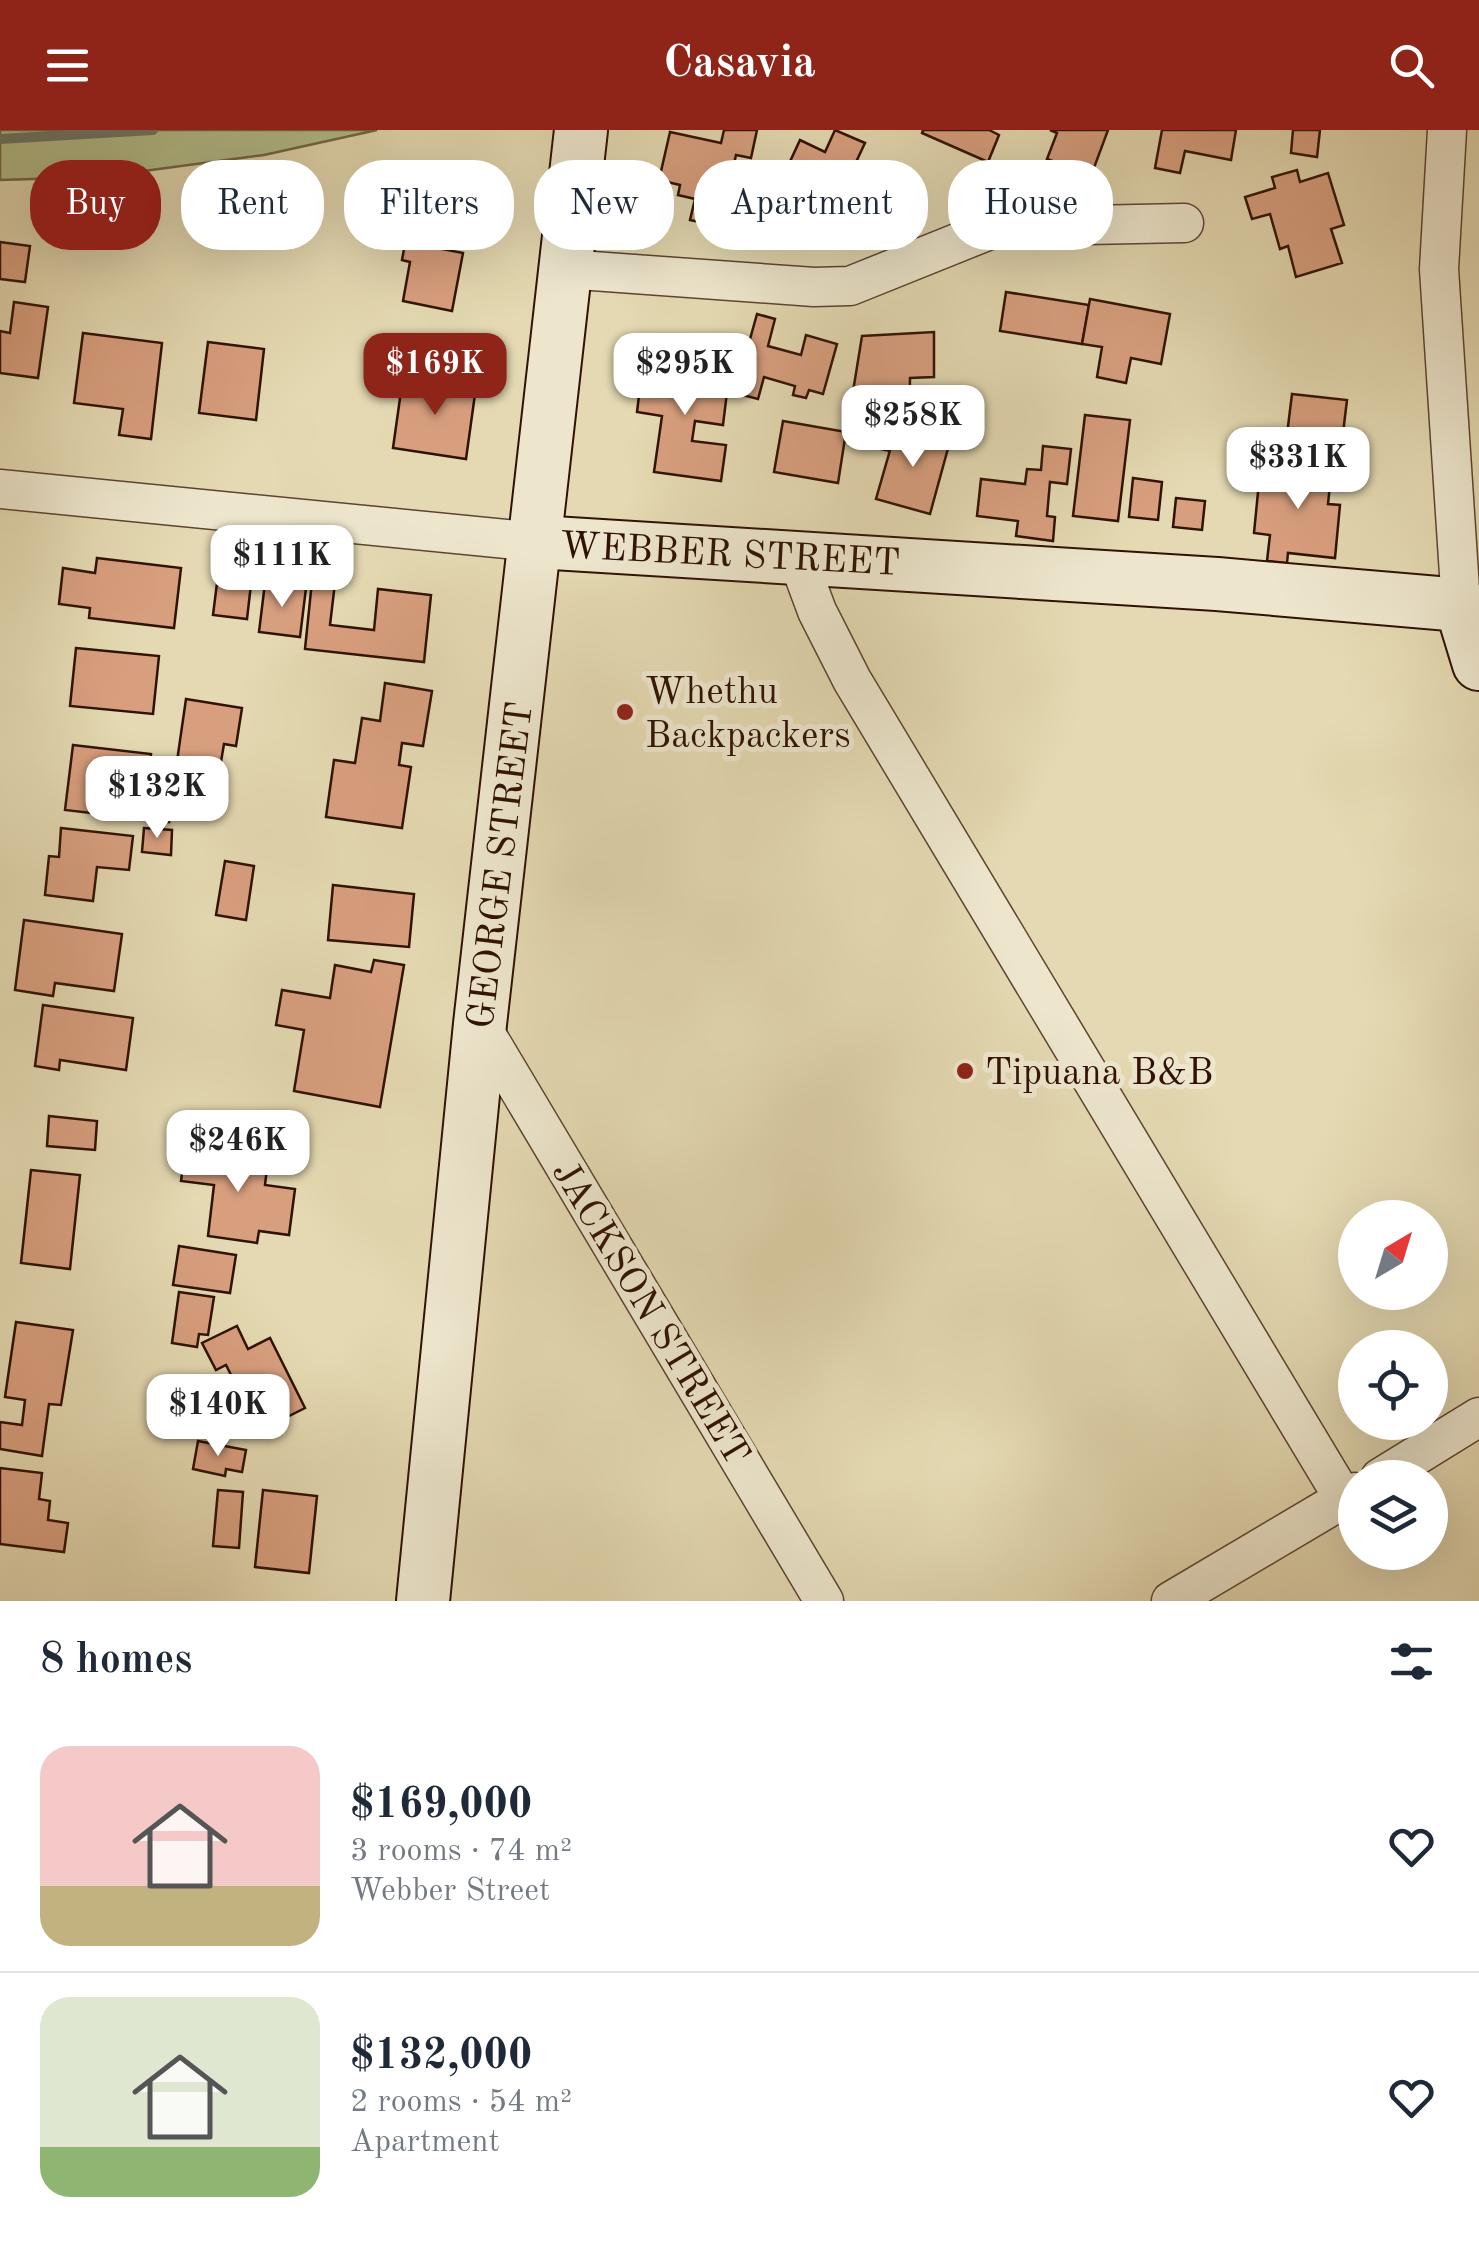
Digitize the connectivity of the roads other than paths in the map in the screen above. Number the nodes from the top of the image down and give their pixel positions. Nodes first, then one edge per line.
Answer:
1 (581, 130) edge
2 (1447, 130) edge
3 (1184, 223) dead end
4 (565, 269) junction
5 (1, 499) edge
6 (538, 542) junction
7 (798, 557) junction
8 (1461, 605) junction
9 (1479, 664) edge
10 (480, 1024) junction
11 (1479, 1418) edge
12 (1410, 1460) edge
13 (1338, 1476) edge
14 (1338, 1503) edge
15 (424, 1601) edge
16 (824, 1601) edge
17 (1171, 1601) edge

1 - 4 main road, GEORGE STREET
2 - 8 street
3 - 4 street
4 - 6 main road, GEORGE STREET
5 - 6 street, WEBBER STREET
6 - 7 main road, WEBBER STREET
6 - 10 main road, GEORGE STREET
7 - 8 main road, WEBBER STREET
7 - 13 street
8 - 9 main road
10 - 15 main road, GEORGE STREET
10 - 16 street, JACKSON STREET
11 - 12 street
14 - 17 street

